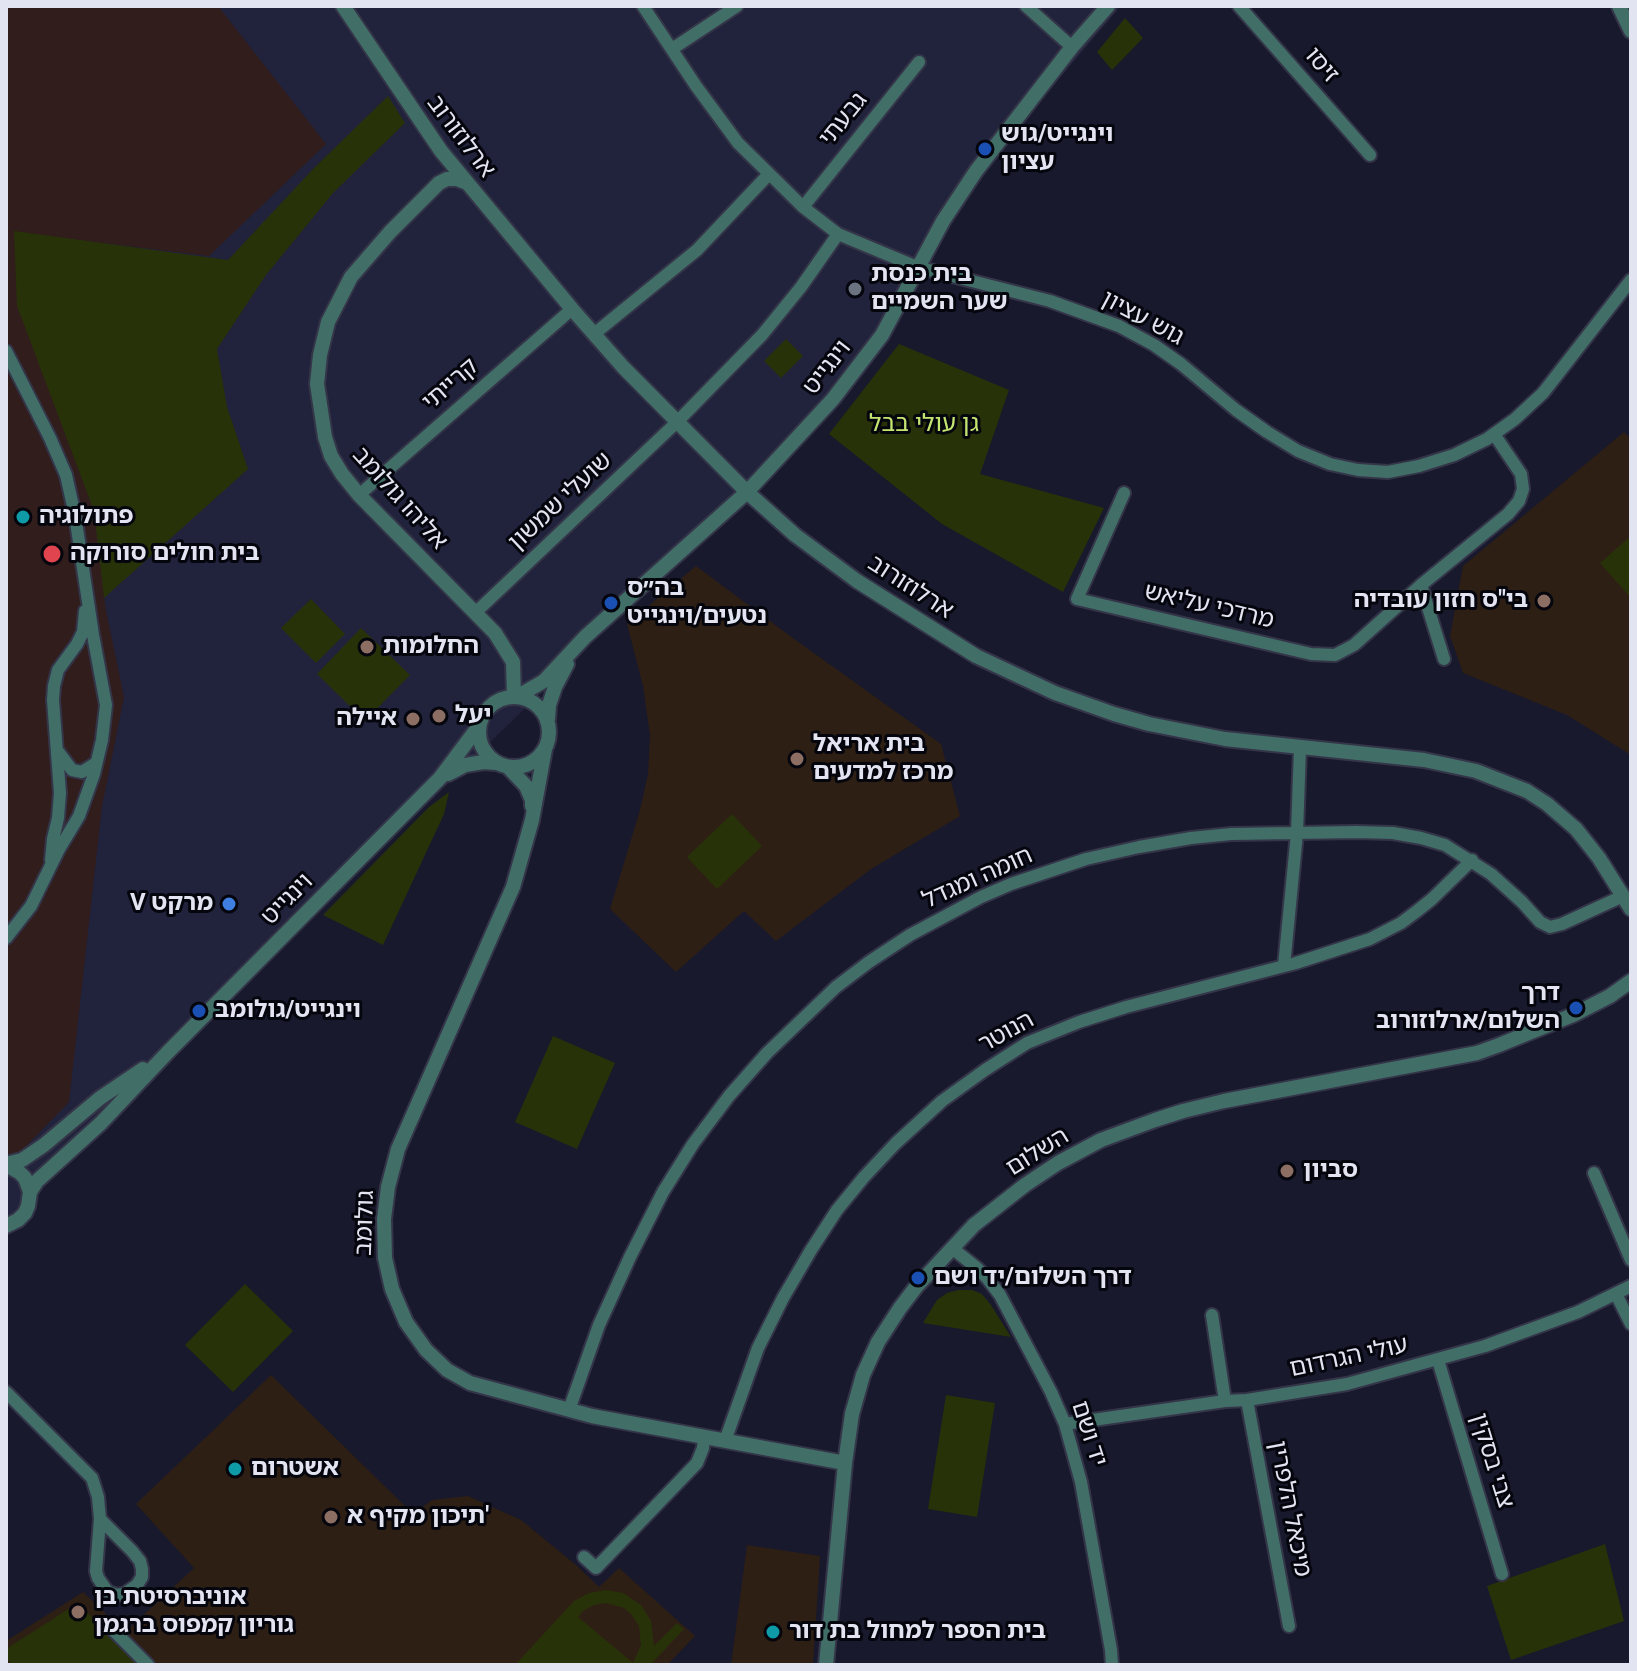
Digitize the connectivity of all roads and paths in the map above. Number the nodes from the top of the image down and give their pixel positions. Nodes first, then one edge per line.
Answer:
1 (343, 6) edge
2 (643, 6) edge
3 (737, 6) edge
4 (1026, 6) edge
5 (1108, 6) edge
6 (1239, 6) edge
7 (1619, 6) edge
8 (1631, 31) edge
9 (1072, 47) junction
10 (672, 49) junction
11 (919, 62) dead end
12 (441, 151) junction
13 (1370, 155) dead end
14 (769, 174) junction
15 (439, 183) junction
16 (467, 183) junction
17 (803, 207) junction
18 (838, 234) junction
19 (917, 267) junction
20 (1631, 280) edge
21 (572, 309) junction
22 (594, 334) junction
23 (6, 351) edge
24 (676, 423) junction
25 (1494, 434) junction
26 (747, 492) junction
27 (1124, 493) dead end
28 (359, 495) junction
29 (1421, 585) junction
30 (86, 592) junction
31 (475, 613) junction
32 (585, 637) junction
33 (69, 654) junction
34 (1444, 659) dead end
35 (98, 660) junction
36 (516, 696) junction
37 (548, 719) junction
38 (479, 726) junction
39 (1300, 748) junction
40 (545, 749) junction
41 (57, 750) junction
42 (96, 763) junction
43 (503, 765) junction
44 (440, 778) junction
45 (532, 820) junction
46 (1297, 833) junction
47 (1472, 860) junction
48 (50, 869) junction
49 (1627, 903) edge
50 (8, 933) edge
51 (1284, 966) junction
52 (1631, 981) edge
53 (1631, 992) edge
54 (1594, 1004) junction
55 (167, 1053) junction
56 (6, 1165) edge
57 (1594, 1173) dead end
58 (30, 1192) junction
59 (6, 1226) edge
60 (952, 1248) junction
61 (1631, 1260) edge
62 (1631, 1286) edge
63 (1616, 1294) junction
64 (1212, 1315) dead end
65 (1631, 1324) edge
66 (1438, 1360) junction
67 (6, 1392) edge
68 (1247, 1400) junction
69 (1225, 1401) junction
70 (569, 1410) junction
71 (1065, 1424) junction
72 (704, 1437) junction
73 (725, 1441) junction
74 (845, 1463) junction
75 (100, 1519) junction
76 (584, 1557) dead end
77 (1502, 1574) dead end
78 (1289, 1626) dead end
79 (111, 1628) dead end
80 (148, 1665) edge
81 (826, 1665) edge
82 (1112, 1665) edge

1 - 12 street, ארלוזורוב
2 - 10 street, גוש עציון
3 - 10 street
4 - 9 street
5 - 9 street, וינגייט
6 - 13 street, זיסו
7 - 8 street
9 - 19 street, וינגייט
10 - 14 street, גוש עציון
11 - 17 street, גבעתי
12 - 15 street
12 - 16 street, ארלוזורוב
14 - 17 street, גוש עציון
14 - 22 street
15 - 16 street
15 - 28 street, אליהו גולומב
16 - 21 street, ארלוזורוב
17 - 18 street, גוש עציון
18 - 19 street, גוש עציון
18 - 24 street, שועלי שמשון
19 - 25 street, גוש עציון
19 - 26 street, וינגייט
20 - 25 street, גוש עציון
21 - 22 street, ארלוזורוב
21 - 28 street, קרייתי
22 - 24 street, ארלוזורוב
23 - 30 street
24 - 26 street, ארלוזורוב
24 - 31 street, שועלי שמשון
25 - 29 street, מרדכי עליאש
26 - 32 street, וינגייט
26 - 39 street, ארלוזורוב
27 - 29 street, מרדכי עליאש
28 - 31 street, אליהו גולומב
29 - 34 street
30 - 33 street
30 - 35 street
31 - 36 street, אליהו גולומב
32 - 36 street, וינגייט
32 - 37 street, וינגייט
33 - 35 street
33 - 41 street
35 - 42 street
36 - 37 street
36 - 38 street
37 - 40 street
38 - 43 street
38 - 44 street, וינגייט
39 - 46 street
39 - 49 street, ארלוזורוב
40 - 43 street
40 - 45 street
41 - 42 street
41 - 48 street
42 - 48 street
43 - 44 street, וינגייט
43 - 45 street
44 - 55 street, וינגייט
45 - 70 street, גולומב
46 - 47 street, חומה ומגדל
46 - 51 street
46 - 70 street, חומה ומגדל
47 - 49 street, חומה ומגדל
47 - 51 street, הנוטר
48 - 50 street
51 - 73 street, הנוטר
52 - 54 street, השלום
53 - 54 street, השלום
54 - 60 street, השלום
55 - 56 street, וינגייט
55 - 58 street, וינגייט
56 - 58 street
57 - 61 street
58 - 59 street, וינגייט
60 - 71 street, יד ושם
60 - 74 street, השלום
62 - 63 street, עולי הגרדום
63 - 65 street
63 - 66 street, עולי הגרדום
64 - 69 street
66 - 68 street, עולי הגרדום
66 - 77 street, צבי בסקין
67 - 75 street
68 - 69 street, עולי הגרדום
68 - 78 street, מיכאל הלפרין
69 - 71 street, עולי הגרדום
70 - 72 street, גולומב
71 - 82 street, יד ושם
72 - 73 street, גולומב
72 - 76 street
73 - 74 street, גולומב
74 - 81 street, השלום
75 - 75 street
79 - 80 street

